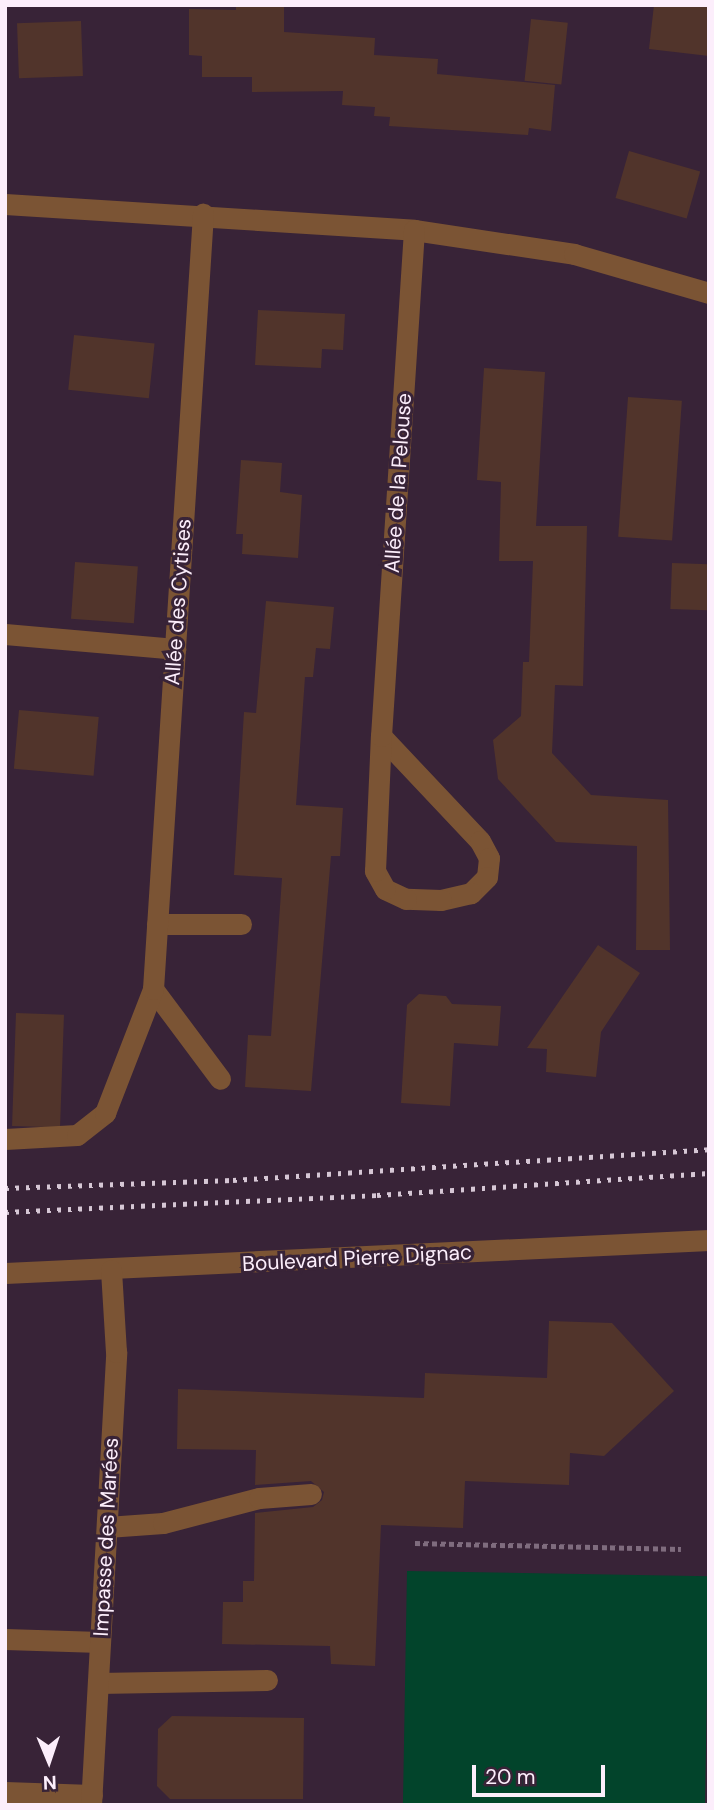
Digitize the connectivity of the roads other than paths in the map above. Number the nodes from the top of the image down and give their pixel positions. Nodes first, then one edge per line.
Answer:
1 (5, 204) edge
2 (203, 214) junction
3 (414, 230) junction
4 (709, 293) edge
5 (5, 635) edge
6 (175, 649) junction
7 (381, 736) junction
8 (158, 923) junction
9 (241, 924) dead end
10 (153, 989) junction
11 (220, 1079) dead end
12 (5, 1139) edge
13 (709, 1240) edge
14 (111, 1270) junction
15 (5, 1273) edge
16 (311, 1494) dead end
17 (107, 1527) junction
18 (5, 1639) edge
19 (100, 1642) junction
20 (267, 1680) dead end
21 (98, 1683) junction
22 (5, 1792) edge
23 (92, 1800) edge

1 - 2 street
2 - 3 street
2 - 6 street, Allée des Cytises
3 - 4 street
3 - 7 street, Allée de la Pelouse
5 - 6 street
6 - 8 street, Allée des Cytises
7 - 7 street, Allée de la Pelouse
8 - 9 street
8 - 10 street, Allée des Cytises
10 - 11 street
10 - 12 street, Allée des Cytises
13 - 14 street, Boulevard Pierre Dignac
14 - 15 street, Boulevard Pierre Dignac
14 - 17 street, Impasse des Marées
16 - 17 street
17 - 19 street, Impasse des Marées
18 - 19 street
19 - 21 street, Impasse des Marées
20 - 21 street
21 - 23 street, Impasse des Marées
22 - 23 street

